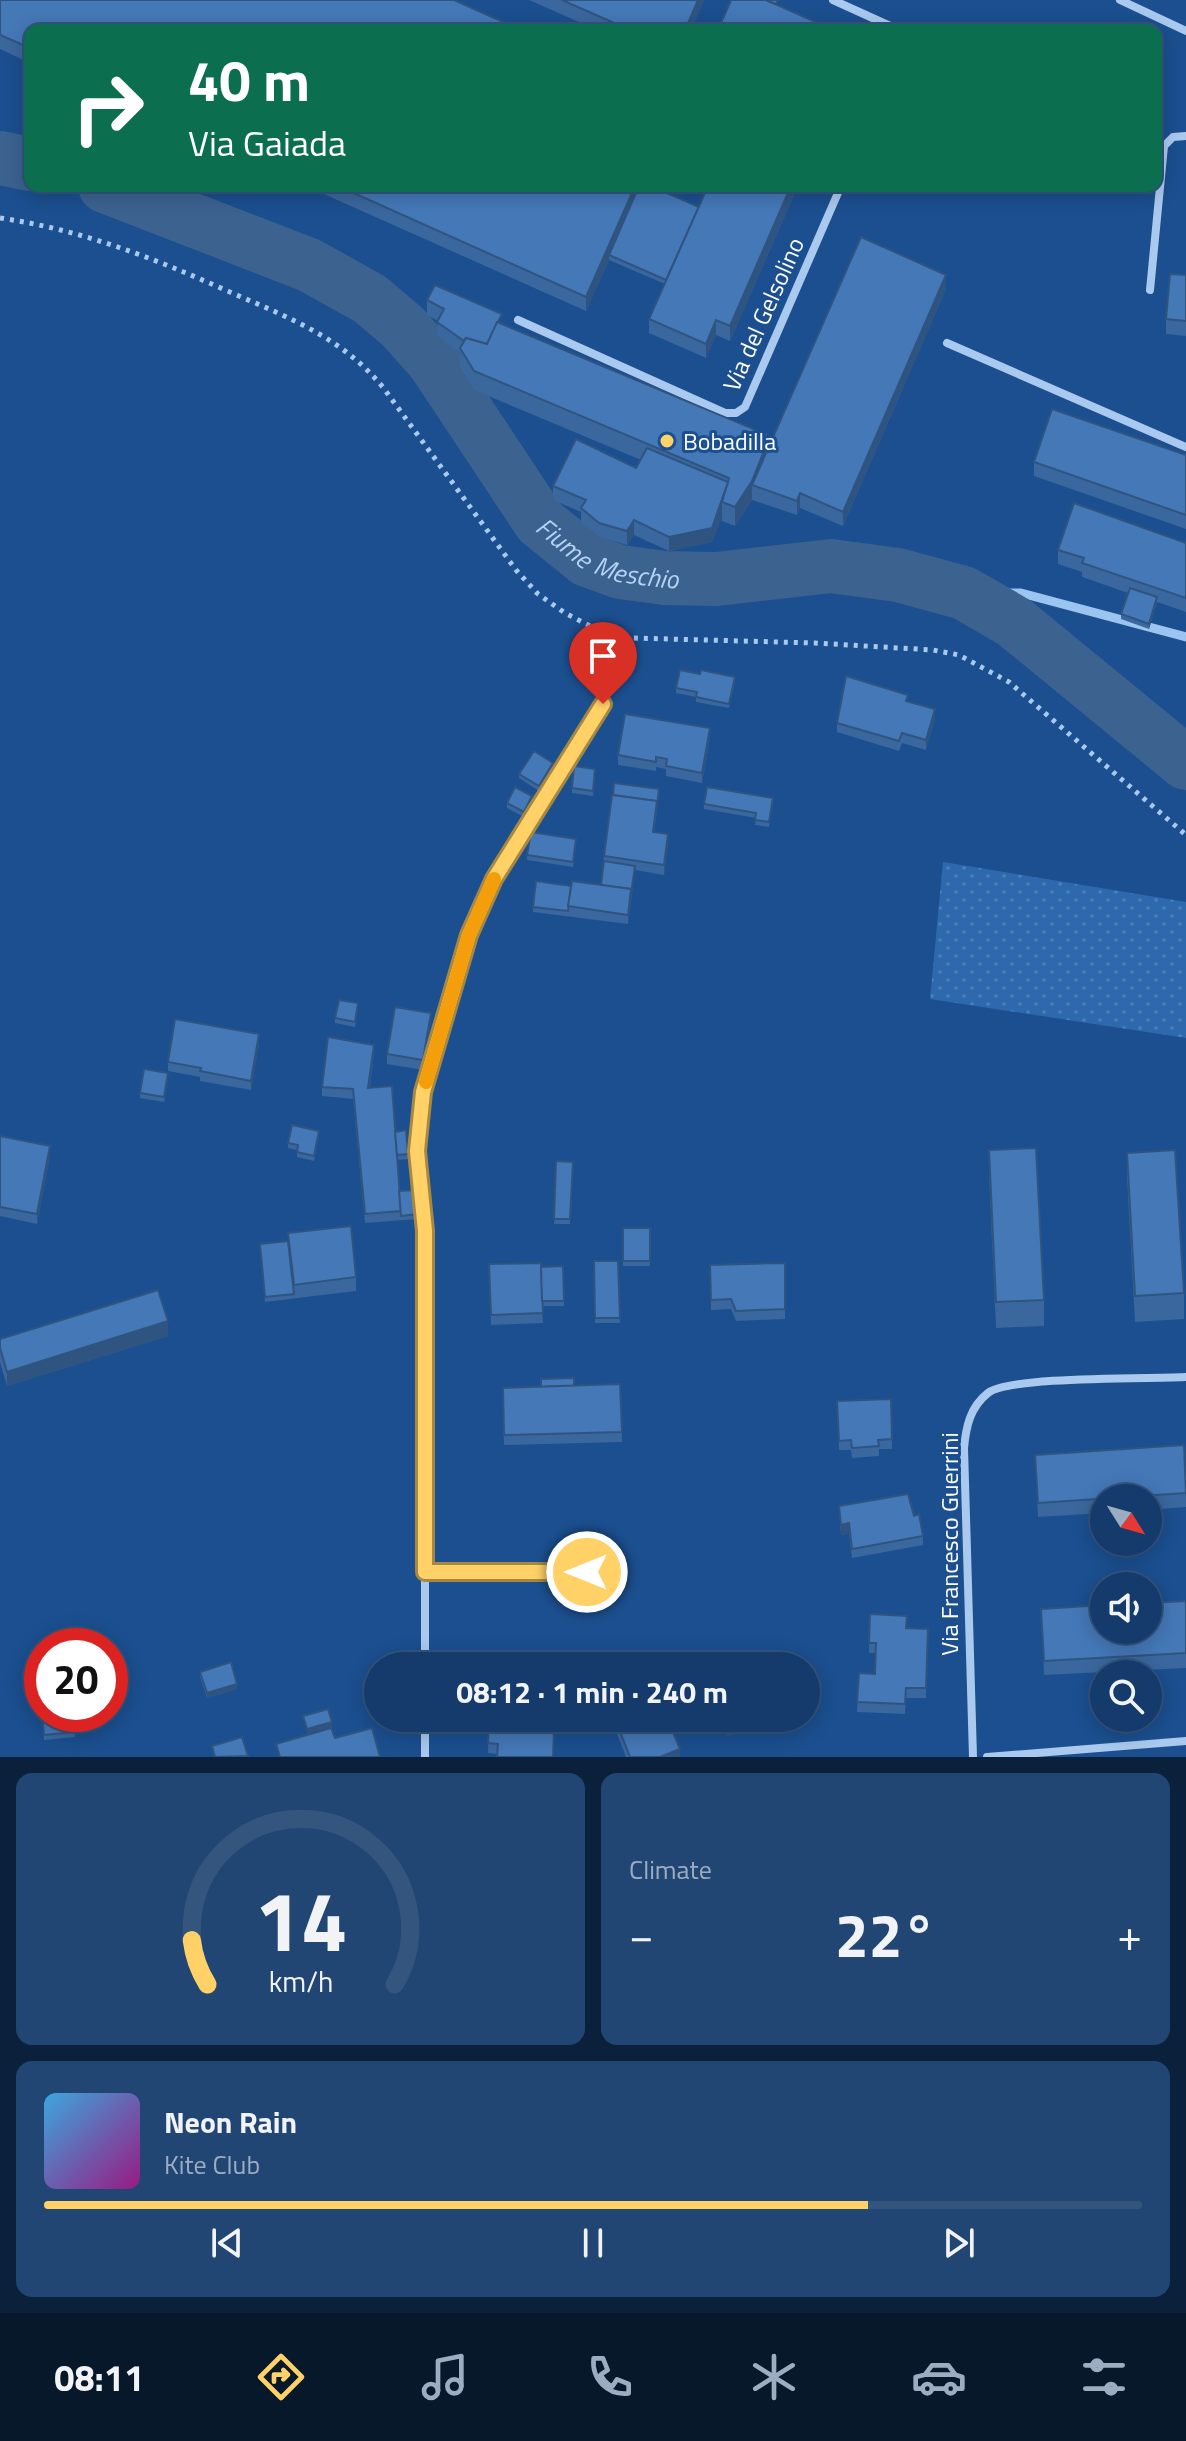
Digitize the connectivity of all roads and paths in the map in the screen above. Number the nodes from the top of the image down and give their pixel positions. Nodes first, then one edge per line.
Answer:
1 (833, 0) edge
2 (1120, 0) edge
3 (886, 24) edge
4 (1186, 31) edge
5 (1186, 136) edge
6 (1162, 167) edge
7 (838, 192) edge
8 (1160, 192) edge
9 (0, 218) edge
10 (1150, 290) dead end
11 (518, 320) dead end
12 (947, 343) dead end
13 (1186, 447) edge
14 (603, 704) dead end
15 (1186, 835) edge
16 (1186, 1377) edge
17 (425, 1572) junction
18 (587, 1572) dead end
19 (425, 1652) edge
20 (425, 1732) edge
21 (1186, 1741) edge
22 (425, 1757) edge
23 (973, 1757) edge
24 (987, 1757) edge

1 - 3 street
2 - 4 street
5 - 6 street
7 - 11 street, Via del Gelsolino
8 - 10 street
9 - 15 path
12 - 13 street
14 - 17 street
16 - 23 street, Via Francesco Guerrini
17 - 18 lane
17 - 19 street
20 - 22 street
21 - 24 street

